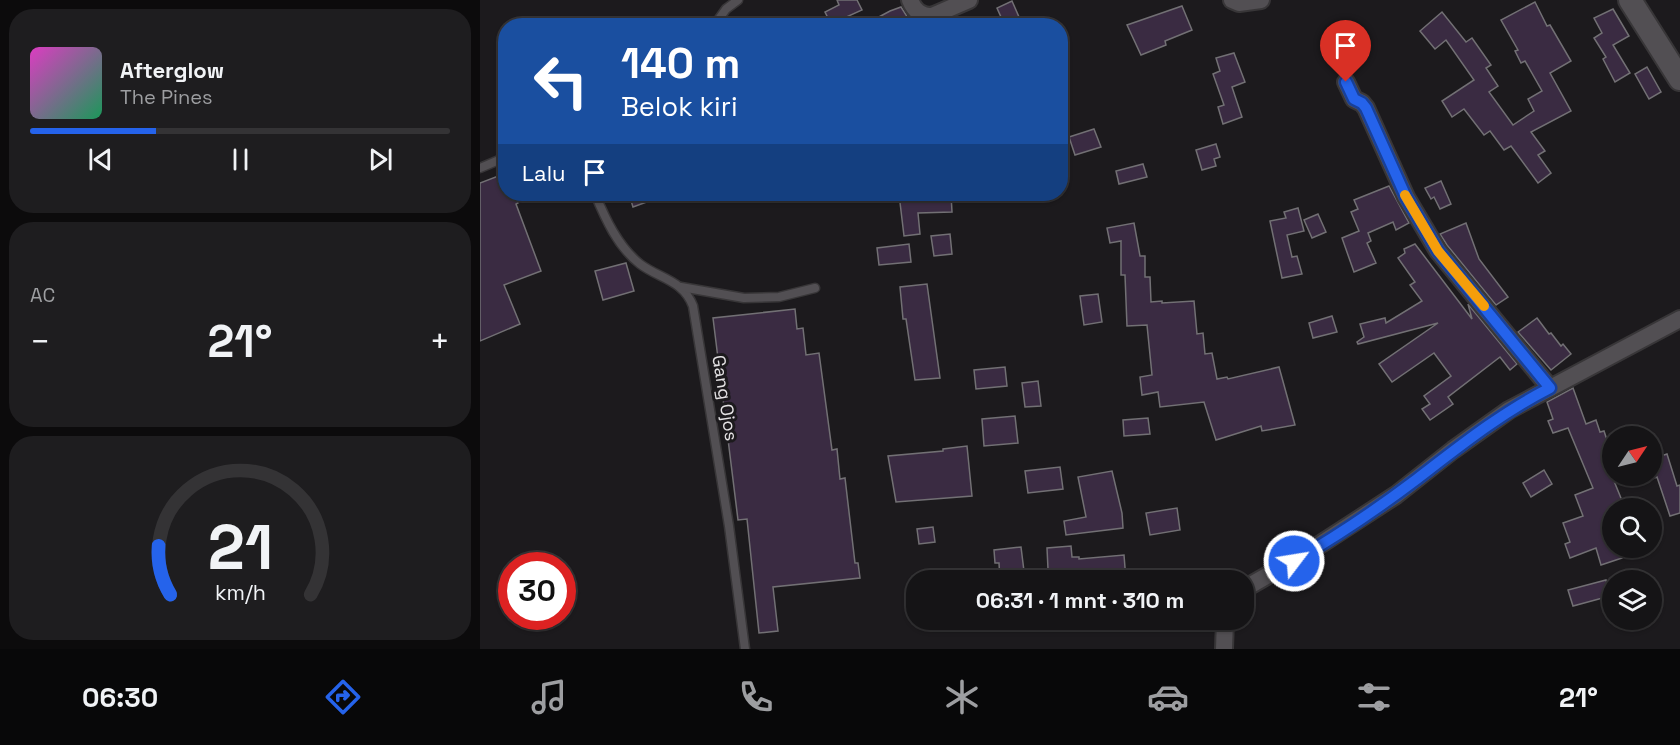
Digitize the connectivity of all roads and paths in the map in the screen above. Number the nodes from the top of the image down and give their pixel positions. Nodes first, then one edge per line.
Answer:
1 (738, 0) edge
2 (910, 0) edge
3 (969, 0) edge
4 (1232, 0) edge
5 (1261, 0) edge
6 (1629, 0) edge
7 (720, 18) edge
8 (1680, 79) edge
9 (1346, 82) dead end
10 (498, 160) edge
11 (480, 168) edge
12 (599, 201) edge
13 (680, 287) junction
14 (815, 288) dead end
15 (1680, 319) edge
16 (1550, 388) junction
17 (1254, 583) edge
18 (1225, 630) edge
19 (745, 649) edge
20 (1224, 649) edge

1 - 7 lane
2 - 3 street
4 - 5 street
6 - 8 street
9 - 16 street
10 - 11 lane
12 - 13 lane
13 - 14 lane
13 - 19 lane, Gang Ojos
15 - 16 street
16 - 17 street
18 - 20 street

